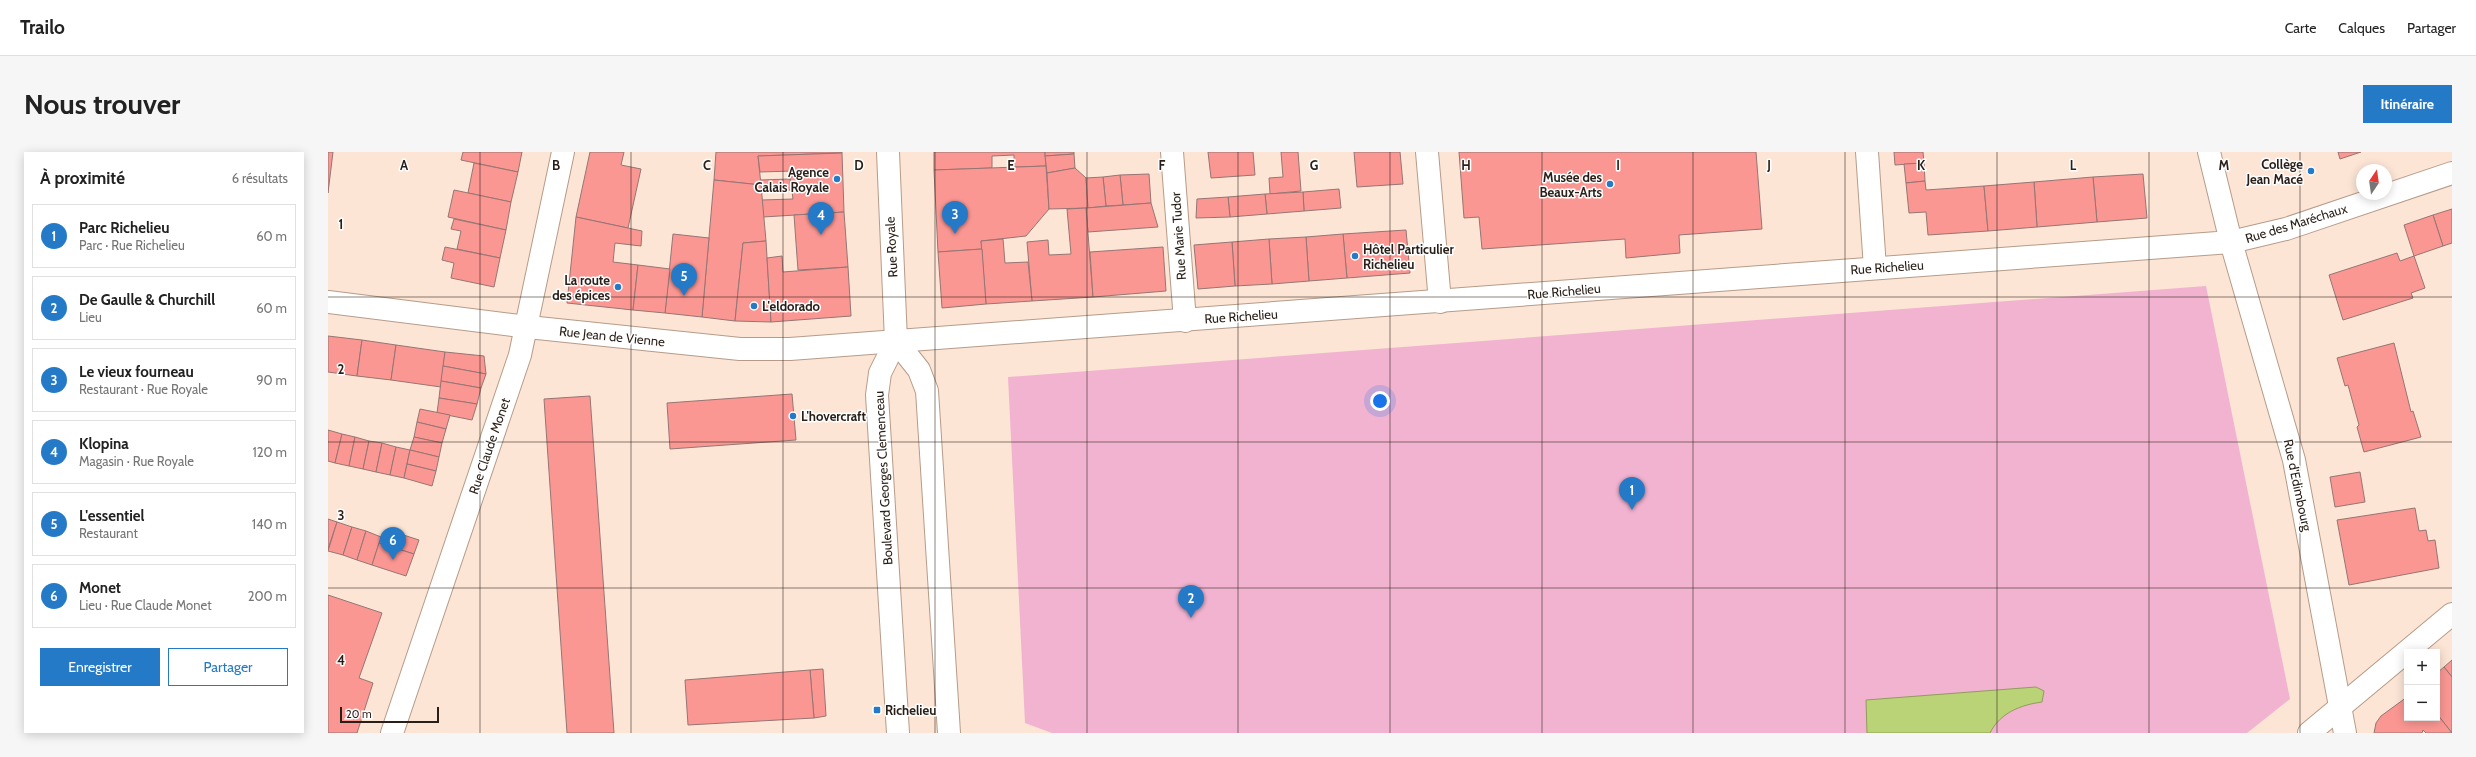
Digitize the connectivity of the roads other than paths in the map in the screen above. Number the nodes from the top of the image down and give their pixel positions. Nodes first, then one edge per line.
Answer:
1 (563, 152) edge
2 (888, 152) edge
3 (1172, 152) edge
4 (1427, 152) edge
5 (1867, 152) edge
6 (2209, 152) edge
7 (2452, 173) edge
8 (2231, 242) junction
9 (1875, 268) junction
10 (328, 302) edge
11 (1440, 302) junction
12 (1185, 321) junction
13 (528, 327) junction
14 (896, 341) junction
15 (2452, 614) edge
16 (2340, 707) junction
17 (392, 733) edge
18 (898, 733) edge
19 (948, 733) edge
20 (2309, 733) edge
21 (2345, 733) edge

1 - 13 street, Rue Claude Monet
2 - 14 street, Rue Royale
3 - 12 street, Rue Marie Tudor
4 - 11 street
5 - 9 street
6 - 8 street, Rue d'Edimbourg
7 - 8 street, Rue des Maréchaux
8 - 9 street, Rue Richelieu
8 - 16 street, Rue d'Edimbourg
9 - 11 street, Rue Richelieu
10 - 13 street, Rue Jean de Vienne
11 - 12 street, Rue Richelieu
12 - 14 street, Rue Richelieu
13 - 14 street, Rue Jean de Vienne
13 - 17 street, Rue Claude Monet
14 - 18 street, Boulevard Georges Clemenceau
14 - 19 street
15 - 16 street
16 - 20 street
16 - 21 street, Rue d'Edimbourg

